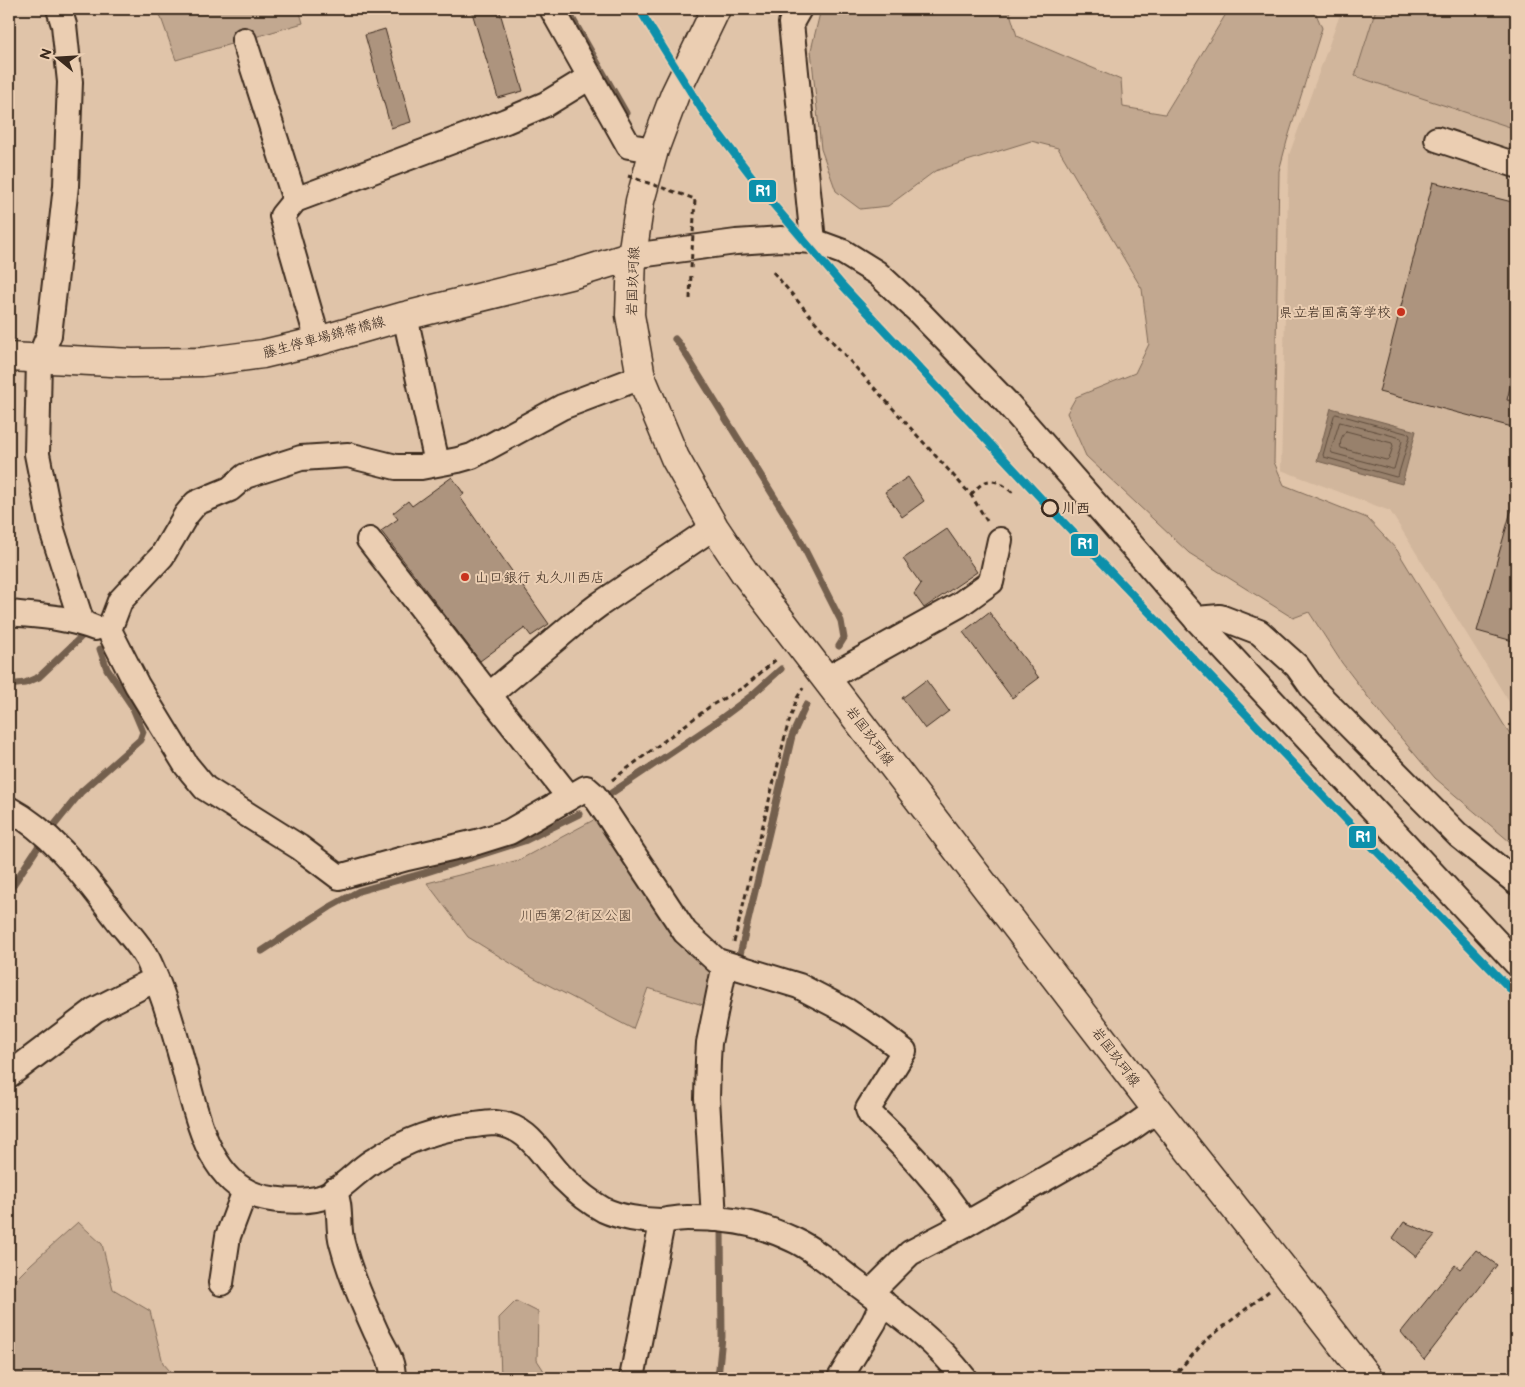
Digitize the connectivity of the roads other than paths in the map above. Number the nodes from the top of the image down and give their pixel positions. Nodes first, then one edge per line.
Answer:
1 (59, 9) edge
2 (552, 9) edge
3 (798, 9) edge
4 (708, 12) edge
5 (244, 40) dead end
6 (590, 77) junction
7 (1437, 139) dead end
8 (654, 150) junction
9 (1516, 165) edge
10 (295, 200) junction
11 (813, 242) junction
12 (632, 256) junction
13 (405, 316) junction
14 (318, 340) junction
15 (9, 358) edge
16 (39, 359) junction
17 (641, 377) junction
18 (437, 463) junction
19 (714, 527) junction
20 (369, 540) dead end
21 (1000, 540) road end
22 (9, 613) edge
23 (1196, 620) junction
24 (82, 623) junction
25 (109, 630) junction
26 (815, 682) junction
27 (489, 695) junction
28 (569, 797) junction
29 (9, 809) edge
30 (1516, 882) edge
31 (1516, 963) edge
32 (732, 966) junction
33 (156, 979) junction
34 (9, 1075) edge
35 (1157, 1110) junction
36 (334, 1190) junction
37 (245, 1191) junction
38 (714, 1219) junction
39 (660, 1221) junction
40 (966, 1224) junction
41 (220, 1283) dead end
42 (876, 1298) junction
43 (394, 1378) edge
44 (632, 1378) edge
45 (840, 1378) edge
46 (964, 1378) edge
47 (1368, 1378) edge

1 - 16 street
2 - 6 street
3 - 11 street
4 - 8 main road, 岩国玖珂線
5 - 10 street
6 - 8 street
6 - 10 street
7 - 9 street
8 - 12 main road, 岩国玖珂線
10 - 14 street
11 - 12 street
11 - 23 street
12 - 13 main road, 藤生停車場錦帯橋線
12 - 17 main road, 岩国玖珂線
13 - 14 main road, 藤生停車場錦帯橋線
13 - 18 street
14 - 16 main road, 藤生停車場錦帯橋線
15 - 16 main road, 藤生停車場錦帯橋線
16 - 24 street
17 - 18 street
17 - 19 main road, 岩国玖珂線
18 - 25 street
19 - 26 main road, 岩国玖珂線
19 - 27 street
20 - 27 street
21 - 26 street
22 - 24 street
23 - 30 street
23 - 31 street
24 - 25 street
25 - 28 street
26 - 35 main road, 岩国玖珂線
27 - 28 street
28 - 32 street
29 - 33 street
32 - 38 street
32 - 40 street
33 - 34 street
33 - 37 street
35 - 40 street
35 - 47 main road, 岩国玖珂線
36 - 37 street
36 - 39 street
36 - 43 street
37 - 41 street
38 - 39 street
38 - 42 street
39 - 44 street
40 - 42 street
42 - 45 street
42 - 46 street

